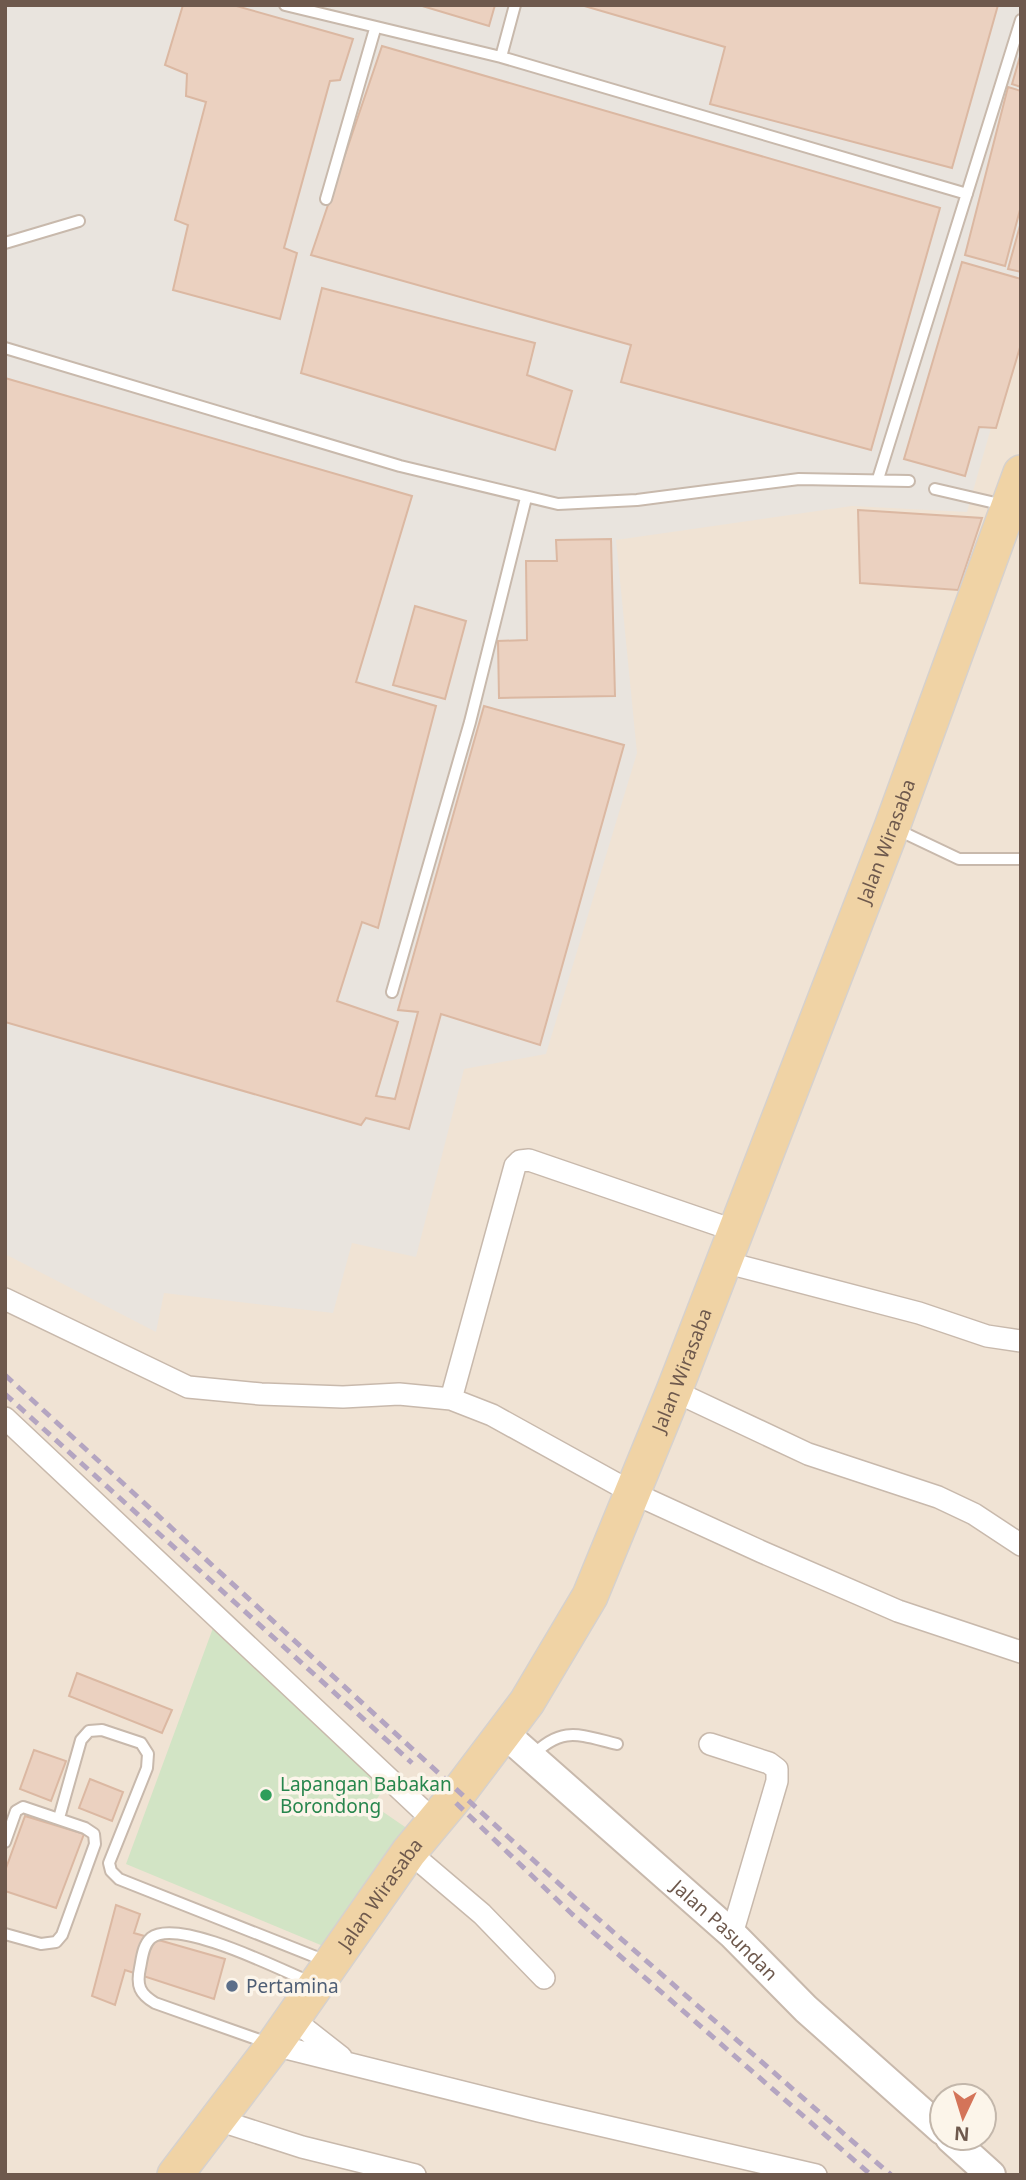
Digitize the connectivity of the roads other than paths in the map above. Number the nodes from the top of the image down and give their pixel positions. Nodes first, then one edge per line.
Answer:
1 (285, 5) edge
2 (515, 5) edge
3 (1021, 20) edge
4 (375, 29) junction
5 (501, 57) junction
6 (967, 194) junction
7 (326, 199) dead end
8 (79, 221) dead end
9 (5, 243) edge
10 (5, 348) edge
11 (1021, 473) edge
12 (878, 479) junction
13 (909, 481) dead end
14 (935, 489) dead end
15 (526, 498) junction
16 (1010, 525) edge
17 (892, 827) junction
18 (1021, 859) edge
19 (392, 992) dead end
20 (730, 1247) junction
21 (5, 1299) edge
22 (1021, 1341) edge
23 (674, 1391) junction
24 (451, 1399) junction
25 (5, 1418) edge
26 (633, 1493) junction
27 (1021, 1545) edge
28 (1021, 1652) edge
29 (504, 1733) junction
30 (617, 1744) dead end
31 (710, 1744) dead end
32 (530, 1757) junction
33 (59, 1818) junction
34 (434, 1821) junction
35 (5, 1842) edge
36 (408, 1852) junction
37 (5, 1934) edge
38 (732, 1934) junction
39 (323, 1974) junction
40 (544, 1978) dead end
41 (282, 2031) junction
42 (348, 2062) junction
43 (928, 2118) edge
44 (215, 2119) junction
45 (966, 2152) edge
46 (175, 2175) edge
47 (415, 2175) edge
48 (816, 2175) edge
49 (991, 2175) edge

1 - 4 lane
2 - 5 lane
3 - 6 lane
4 - 5 lane
4 - 7 lane
5 - 6 lane
6 - 12 lane
8 - 9 lane
10 - 15 lane
11 - 16 main road, Jalan Wirasaba
12 - 13 lane
12 - 15 lane
14 - 16 lane
15 - 19 lane
16 - 17 main road, Jalan Wirasaba
17 - 18 lane
17 - 20 main road, Jalan Wirasaba
20 - 22 street
20 - 23 main road, Jalan Wirasaba
20 - 24 street
21 - 24 street
23 - 26 main road, Jalan Wirasaba
23 - 27 street
24 - 26 street
25 - 34 street
26 - 28 street
26 - 29 main road, Jalan Wirasaba
29 - 32 street, Jalan Pasundan
29 - 34 main road, Jalan Wirasaba
30 - 32 lane
31 - 38 street
32 - 38 street, Jalan Pasundan
33 - 35 lane
33 - 37 lane
33 - 39 lane
34 - 36 main road, Jalan Wirasaba
36 - 39 main road, Jalan Wirasaba
36 - 40 street
38 - 43 street, Jalan Pasundan
39 - 41 main road, Jalan Wirasaba
39 - 41 lane
41 - 42 street
41 - 42 street
41 - 44 main road, Jalan Wirasaba
42 - 48 street
44 - 46 main road, Jalan Wirasaba
44 - 47 street
45 - 49 street

